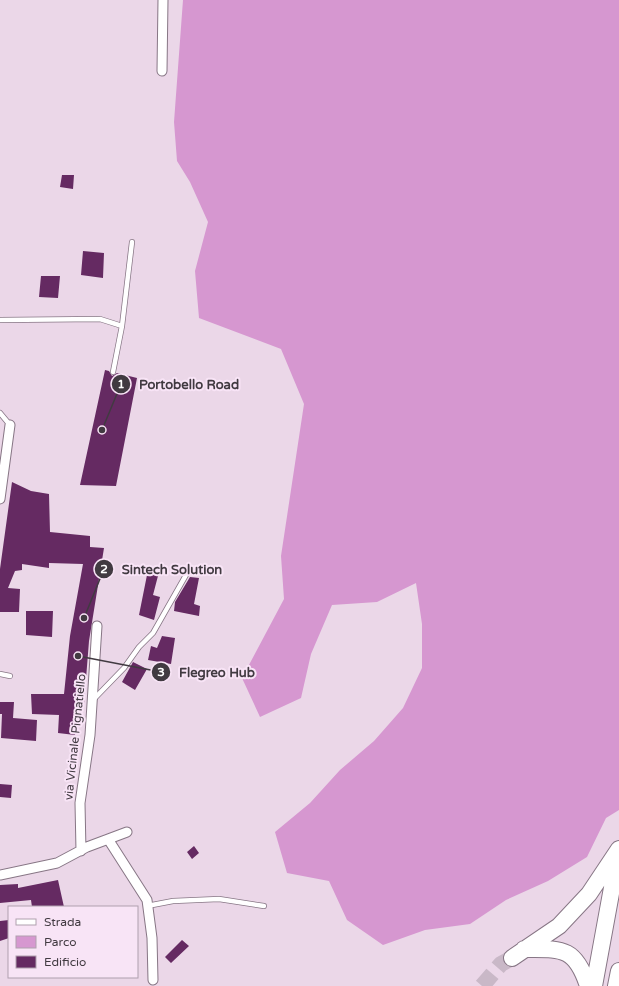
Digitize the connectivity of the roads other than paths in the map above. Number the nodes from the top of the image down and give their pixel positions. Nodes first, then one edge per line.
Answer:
1 (163, 0) edge
2 (162, 71) dead end
3 (132, 242) dead end
4 (0, 320) edge
5 (122, 326) junction
6 (113, 372) dead end
7 (0, 413) edge
8 (10, 425) joint
9 (0, 499) edge
10 (186, 575) dead end
11 (97, 626) dead end
12 (0, 674) edge
13 (10, 676) dead end
14 (92, 701) junction
15 (127, 832) dead end
16 (108, 839) junction
17 (619, 849) edge
18 (81, 851) junction
19 (0, 875) edge
20 (147, 906) junction
21 (264, 906) dead end
22 (619, 971) edge
23 (152, 980) dead end
24 (588, 986) edge
25 (594, 986) edge
26 (616, 986) edge

1 - 2 street
3 - 5 lane
4 - 5 lane
5 - 6 lane
7 - 8 lane
8 - 9 street
10 - 14 lane
11 - 14 street, via Vicinale Pignatiello
12 - 13 lane
14 - 18 street, via Vicinale Pignatiello
15 - 16 street
16 - 18 street
16 - 20 street
17 - 24 highway
17 - 25 highway
18 - 19 street
20 - 21 lane
20 - 23 street
22 - 26 highway

